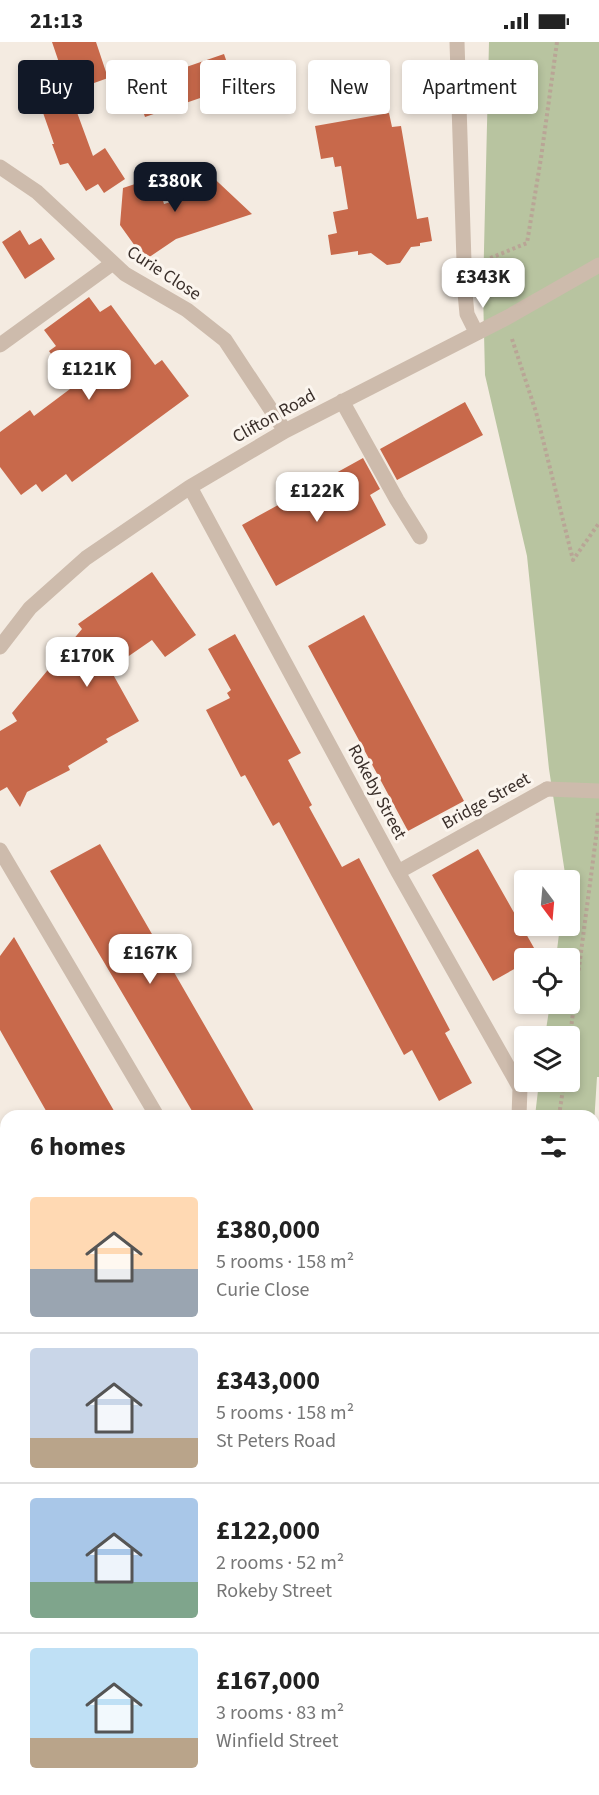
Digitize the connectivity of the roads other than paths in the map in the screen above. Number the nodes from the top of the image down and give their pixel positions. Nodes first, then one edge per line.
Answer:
1 (457, 42) edge
2 (0, 167) edge
3 (113, 263) junction
4 (599, 265) edge
5 (476, 332) junction
6 (0, 345) edge
7 (342, 401) junction
8 (285, 431) junction
9 (189, 487) junction
10 (420, 537) dead end
11 (0, 646) edge
12 (599, 791) edge
13 (0, 850) edge
14 (398, 872) junction
15 (153, 1110) edge
16 (519, 1110) edge

1 - 5 street
2 - 3 street, Curie Close
3 - 6 street
3 - 8 street, Curie Close
4 - 5 street, Clifton Road
5 - 7 street, Clifton Road
7 - 8 street, Clifton Road
7 - 10 street
8 - 9 street, Clifton Road
9 - 11 street, Clifton Road
9 - 14 street, Rokeby Street
12 - 14 street, Bridge Street, bridge
13 - 15 street
14 - 16 street, Rokeby Street

